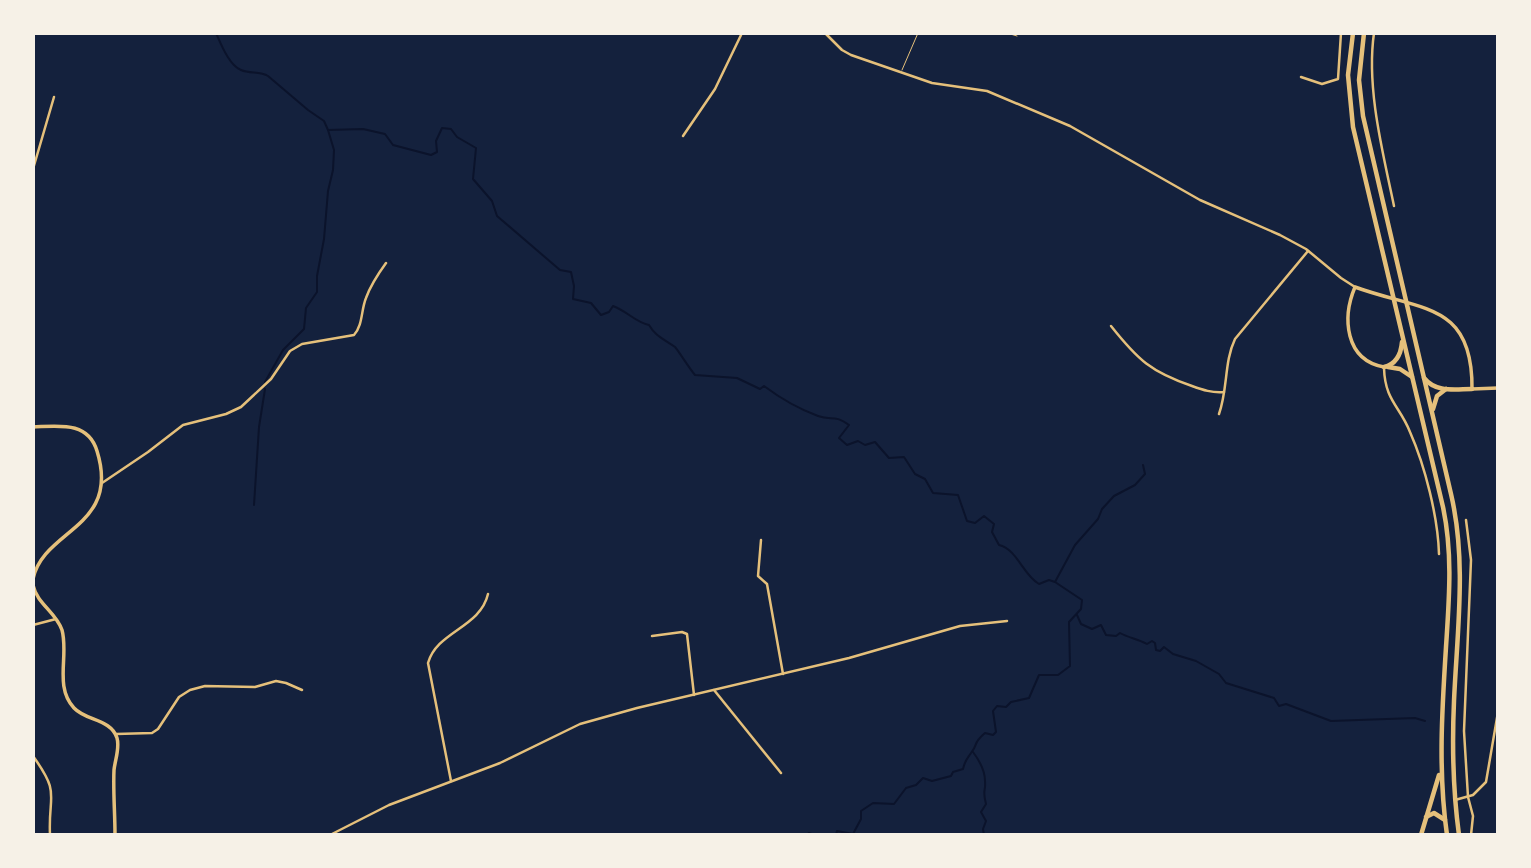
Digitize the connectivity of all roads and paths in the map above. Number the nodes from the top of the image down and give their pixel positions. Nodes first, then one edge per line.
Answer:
1 (742, 33) edge
2 (825, 33) edge
3 (918, 33) edge
4 (1007, 33) edge
5 (1341, 33) edge
6 (1364, 33) edge
7 (1374, 33) edge
8 (1351, 34) edge
9 (1017, 36) dead end
10 (901, 72) junction
11 (1301, 77) dead end
12 (54, 97) dead end
13 (683, 136) dead end
14 (33, 169) edge
15 (1394, 206) dead end
16 (1308, 251) junction
17 (386, 263) dead end
18 (1356, 287) junction
19 (1111, 326) dead end
20 (1402, 335) junction
21 (1384, 367) junction
22 (1422, 375) junction
23 (1412, 377) junction
24 (1472, 388) junction
25 (1498, 388) edge
26 (1447, 389) junction
27 (1226, 392) junction
28 (1219, 414) dead end
29 (1433, 416) junction
30 (33, 427) edge
31 (102, 483) junction
32 (1466, 520) dead end
33 (761, 540) dead end
34 (1439, 554) dead end
35 (33, 579) edge
36 (33, 585) edge
37 (488, 594) dead end
38 (56, 619) junction
39 (1007, 621) dead end
40 (33, 625) edge
41 (652, 636) dead end
42 (783, 674) junction
43 (302, 690) dead end
44 (714, 690) junction
45 (694, 695) junction
46 (1498, 712) edge
47 (116, 734) junction
48 (33, 756) edge
49 (1440, 771) junction
50 (781, 773) dead end
51 (451, 781) junction
52 (1468, 797) junction
53 (1455, 800) junction
54 (1426, 818) junction
55 (1445, 820) junction
56 (50, 835) edge
57 (115, 835) edge
58 (330, 835) edge
59 (1420, 835) edge
60 (1447, 835) edge
61 (1459, 835) edge
62 (1471, 835) edge

1 - 13 street
2 - 10 street
3 - 10 lane
4 - 9 lane
5 - 11 street
6 - 22 highway
7 - 15 street
8 - 20 highway
10 - 16 street
12 - 14 street
16 - 18 street
16 - 27 street
17 - 31 street
18 - 21 street
18 - 24 street
19 - 27 street
20 - 21 highway
20 - 23 highway
21 - 23 highway
21 - 34 street
22 - 26 highway
22 - 29 highway
23 - 49 highway
24 - 25 street
24 - 26 highway
26 - 29 highway
27 - 28 street
29 - 53 highway
30 - 31 street
31 - 35 street
32 - 52 street
33 - 42 street
36 - 38 street
37 - 51 street
38 - 40 street
38 - 47 street
39 - 42 street
41 - 45 street
42 - 44 street
43 - 47 street
44 - 45 street
44 - 50 street
45 - 51 street
46 - 52 street
47 - 57 street
48 - 56 street
49 - 54 highway
49 - 55 highway
51 - 58 street
52 - 53 street
52 - 62 street
53 - 61 highway
54 - 55 highway
54 - 59 highway
55 - 60 highway

